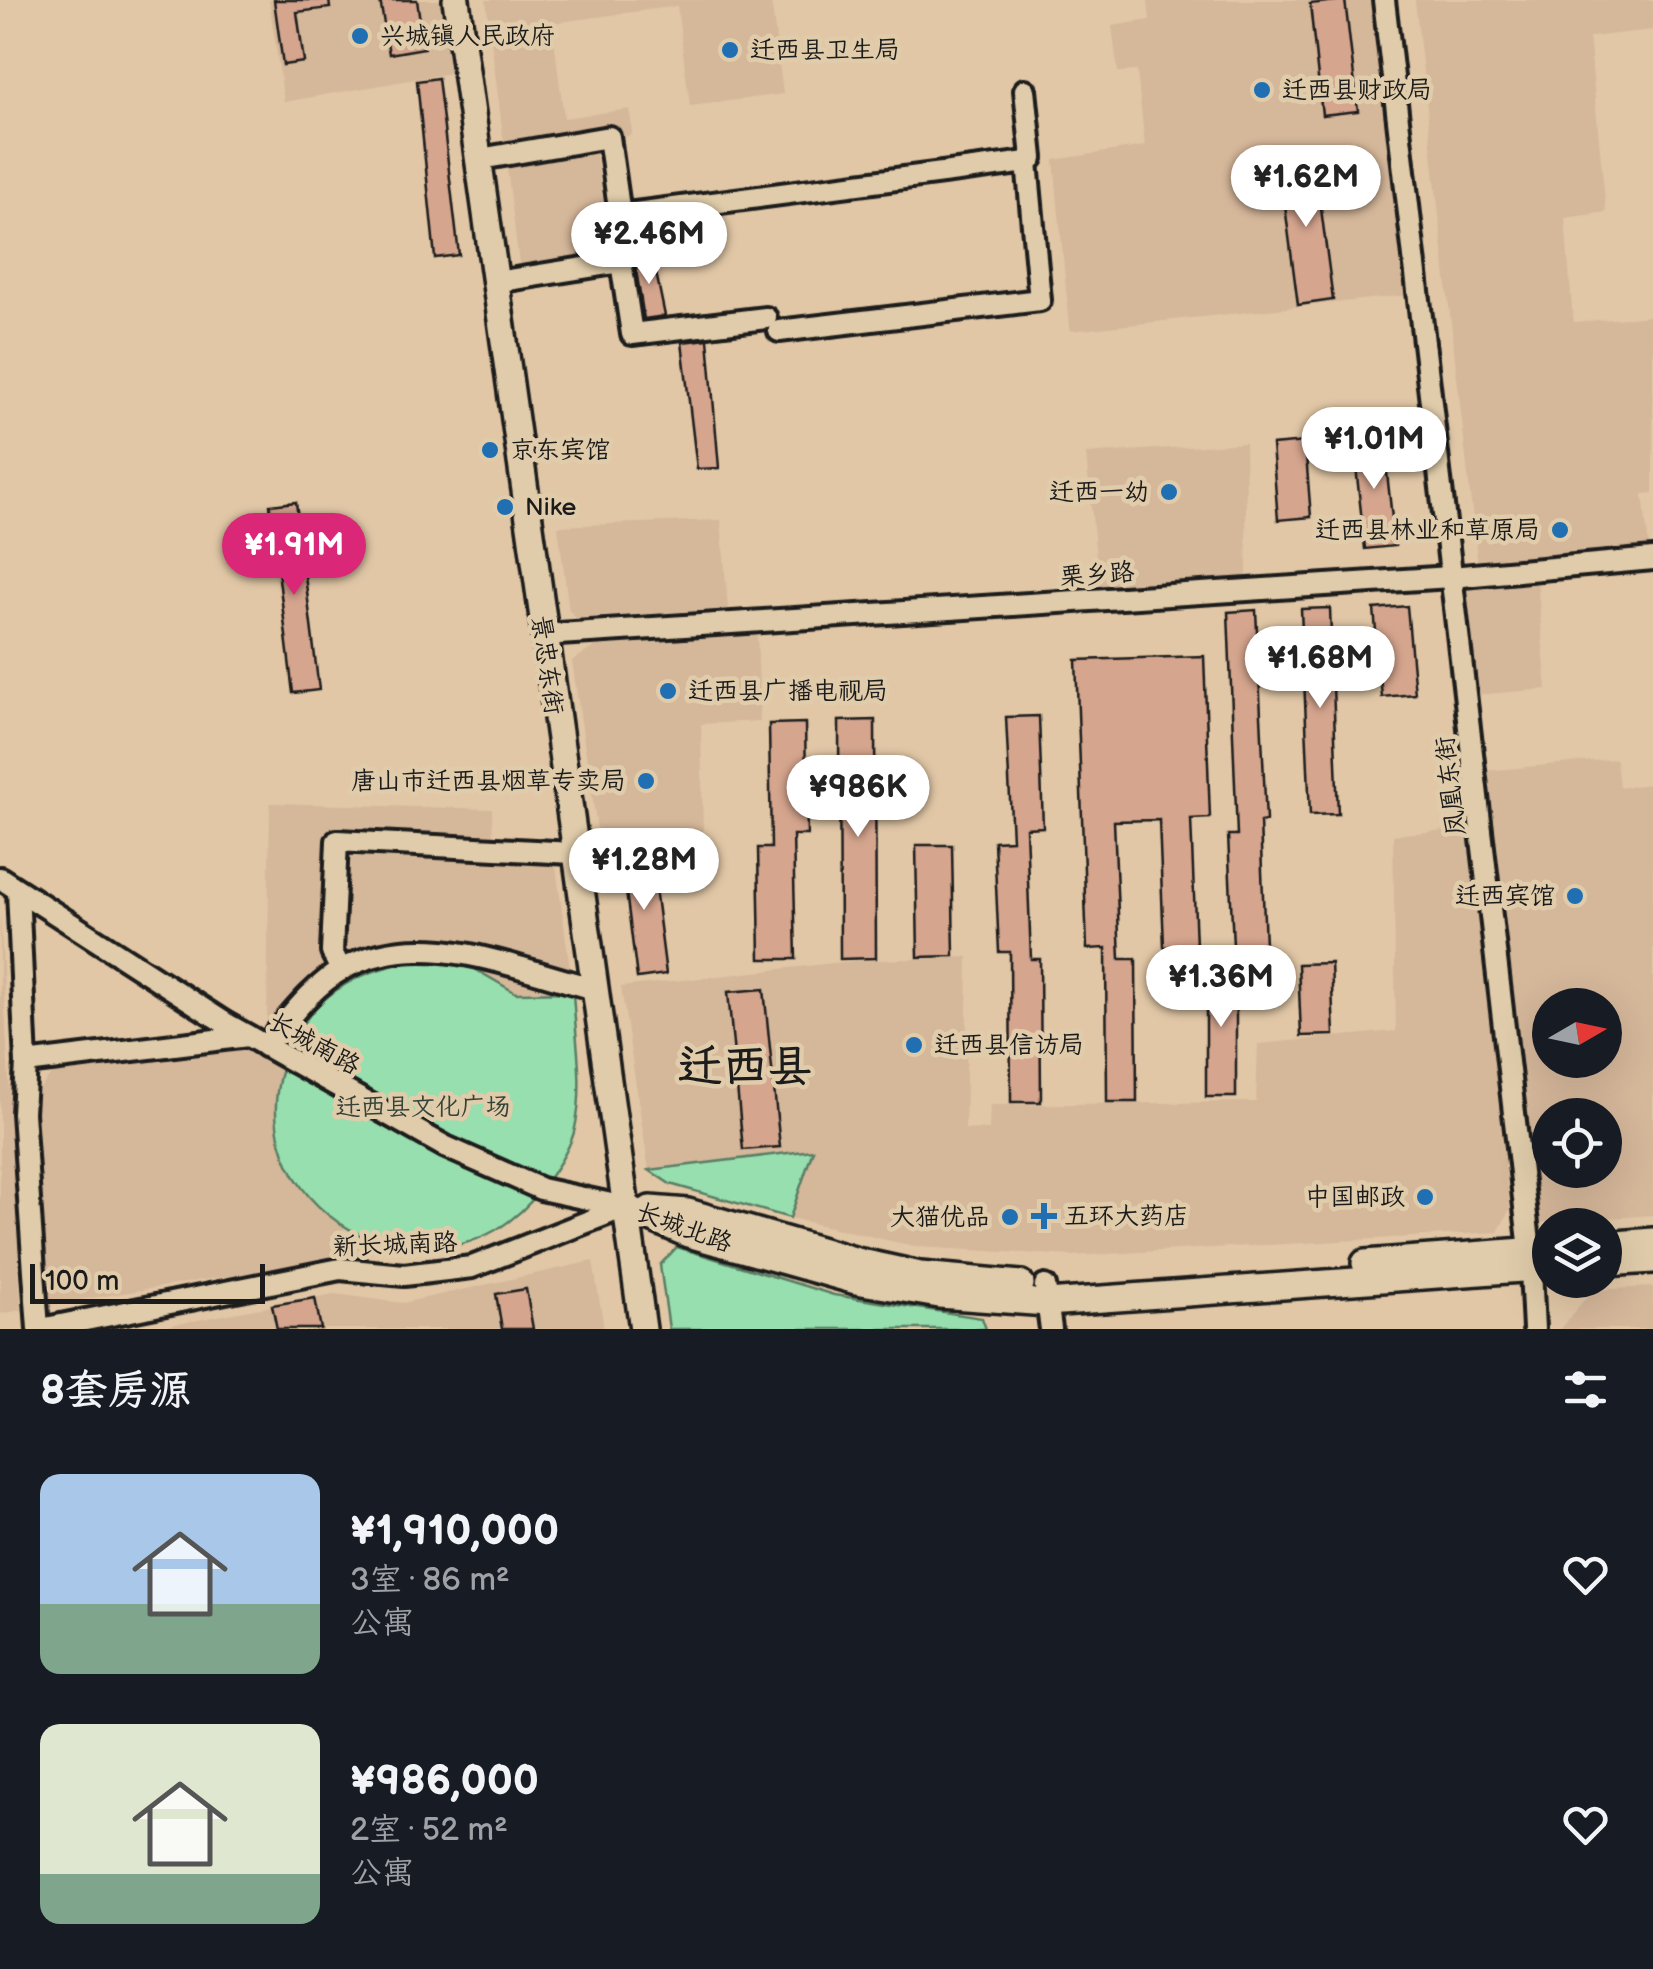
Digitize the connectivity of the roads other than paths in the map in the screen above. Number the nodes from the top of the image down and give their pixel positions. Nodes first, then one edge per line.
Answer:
1 (456, 0) edge
2 (1384, 0) edge
3 (1025, 90) dead end
4 (480, 159) junction
5 (1026, 162) junction
6 (496, 282) junction
7 (1653, 559) edge
8 (1452, 577) junction
9 (543, 635) junction
10 (573, 853) junction
11 (0, 878) edge
12 (18, 891) junction
13 (341, 970) junction
14 (592, 988) junction
15 (256, 1041) junction
16 (26, 1063) junction
17 (625, 1206) junction
18 (1533, 1208) edge
19 (1653, 1241) edge
20 (1622, 1244) edge
21 (1532, 1260) edge
22 (1653, 1260) edge
23 (1622, 1262) edge
24 (1537, 1298) edge
25 (1048, 1306) edge
26 (39, 1329) edge
27 (643, 1329) edge
28 (1534, 1329) edge

1 - 4 main road, 景忠东街
2 - 8 street, 凤凰东街
3 - 5 street
4 - 5 street
4 - 6 main road, 景忠东街
5 - 6 street
6 - 9 main road, 景忠东街
7 - 8 street, 栗乡路
8 - 9 street, 栗乡路
8 - 18 street, 凤凰东街
9 - 10 main road, 景忠东街
10 - 13 street
10 - 14 main road, 景忠东街
11 - 12 street, 长城南路
12 - 15 street, 长城南路
12 - 16 street
13 - 14 street
13 - 15 street
14 - 17 main road, 景忠东街
15 - 16 street
15 - 17 street, 长城南路
16 - 26 street
17 - 25 main road, 长城北路
17 - 26 street, 新长城南路
17 - 27 main road, 景忠东街
19 - 20 main road
21 - 25 main road, 长城北路
22 - 23 main road
24 - 28 street, 凤凰东街

